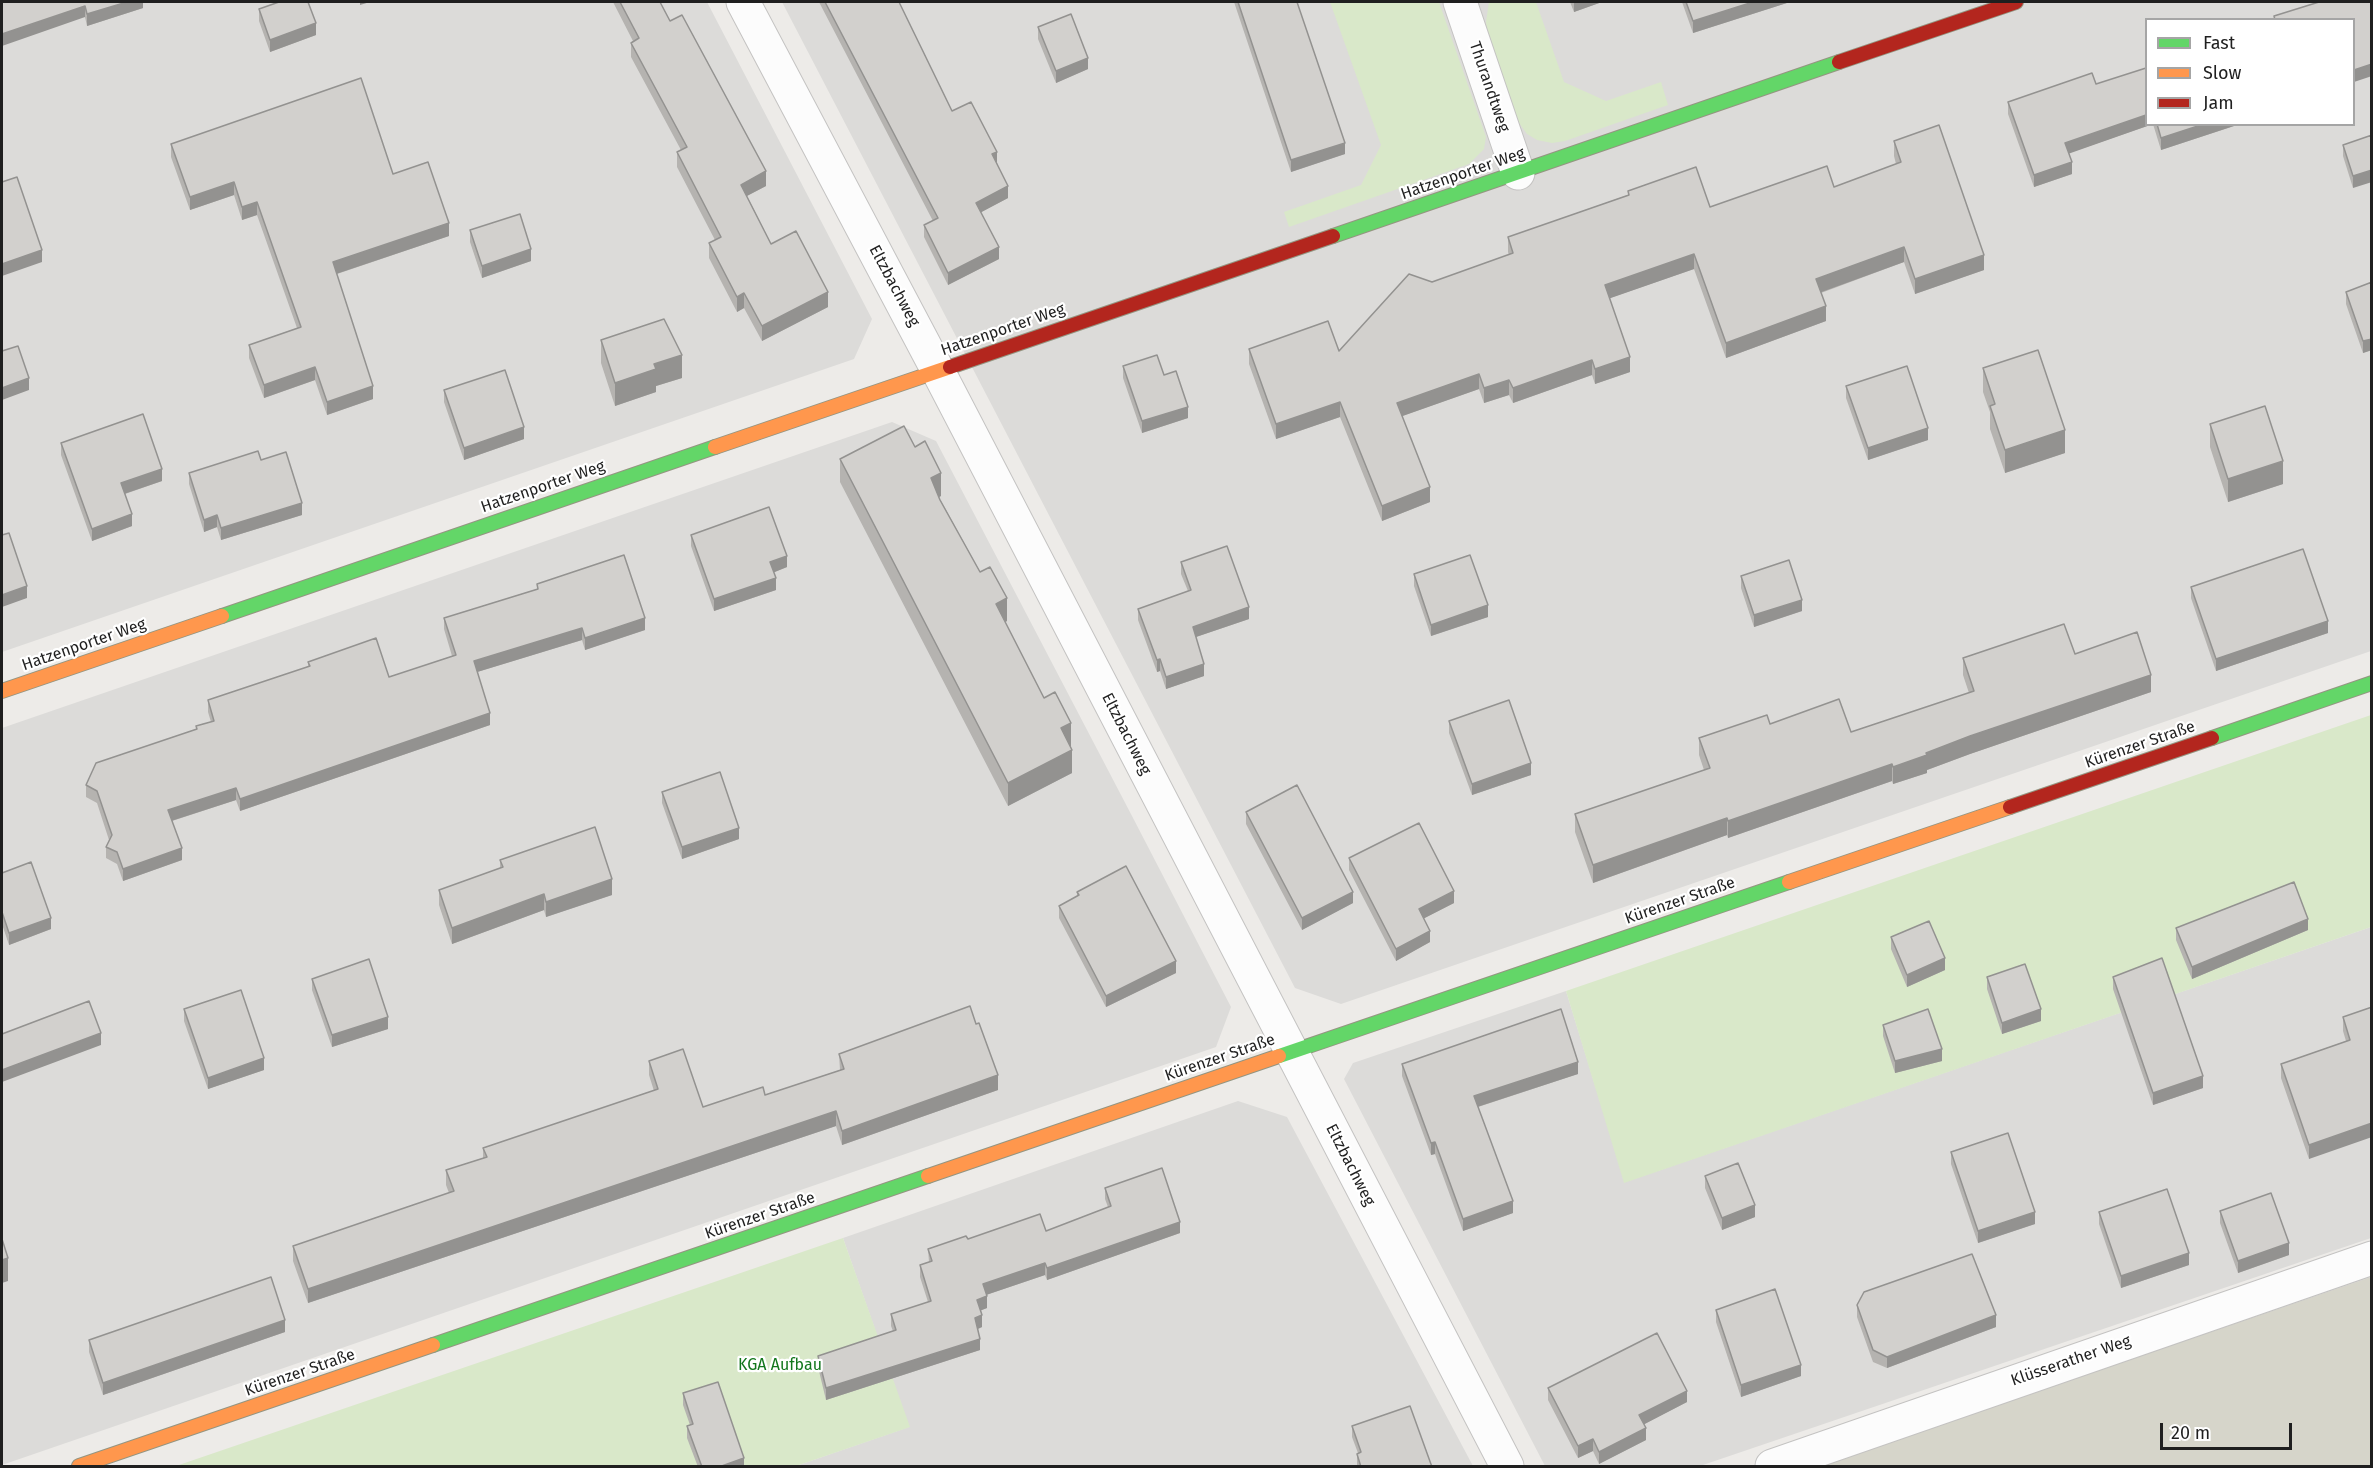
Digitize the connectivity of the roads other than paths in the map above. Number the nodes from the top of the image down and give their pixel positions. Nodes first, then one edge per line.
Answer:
1 (743, 2) edge
2 (1460, 2) edge
3 (2016, 2) edge
4 (1518, 173) junction
5 (938, 369) junction
6 (2372, 683) edge
7 (2, 691) edge
8 (1291, 1051) junction
9 (2372, 1258) edge
10 (79, 1467) edge
11 (1507, 1467) edge
12 (1772, 1467) edge

1 - 5 street, Eltzbachweg
2 - 4 street, Thurandtweg
3 - 4 street, Hatzenporter Weg
4 - 5 street, Hatzenporter Weg
5 - 7 street, Hatzenporter Weg
5 - 8 street, Eltzbachweg
6 - 8 street, Kürenzer Straße
8 - 10 street, Kürenzer Straße
8 - 11 street, Eltzbachweg
9 - 12 street, Klüsserather Weg

